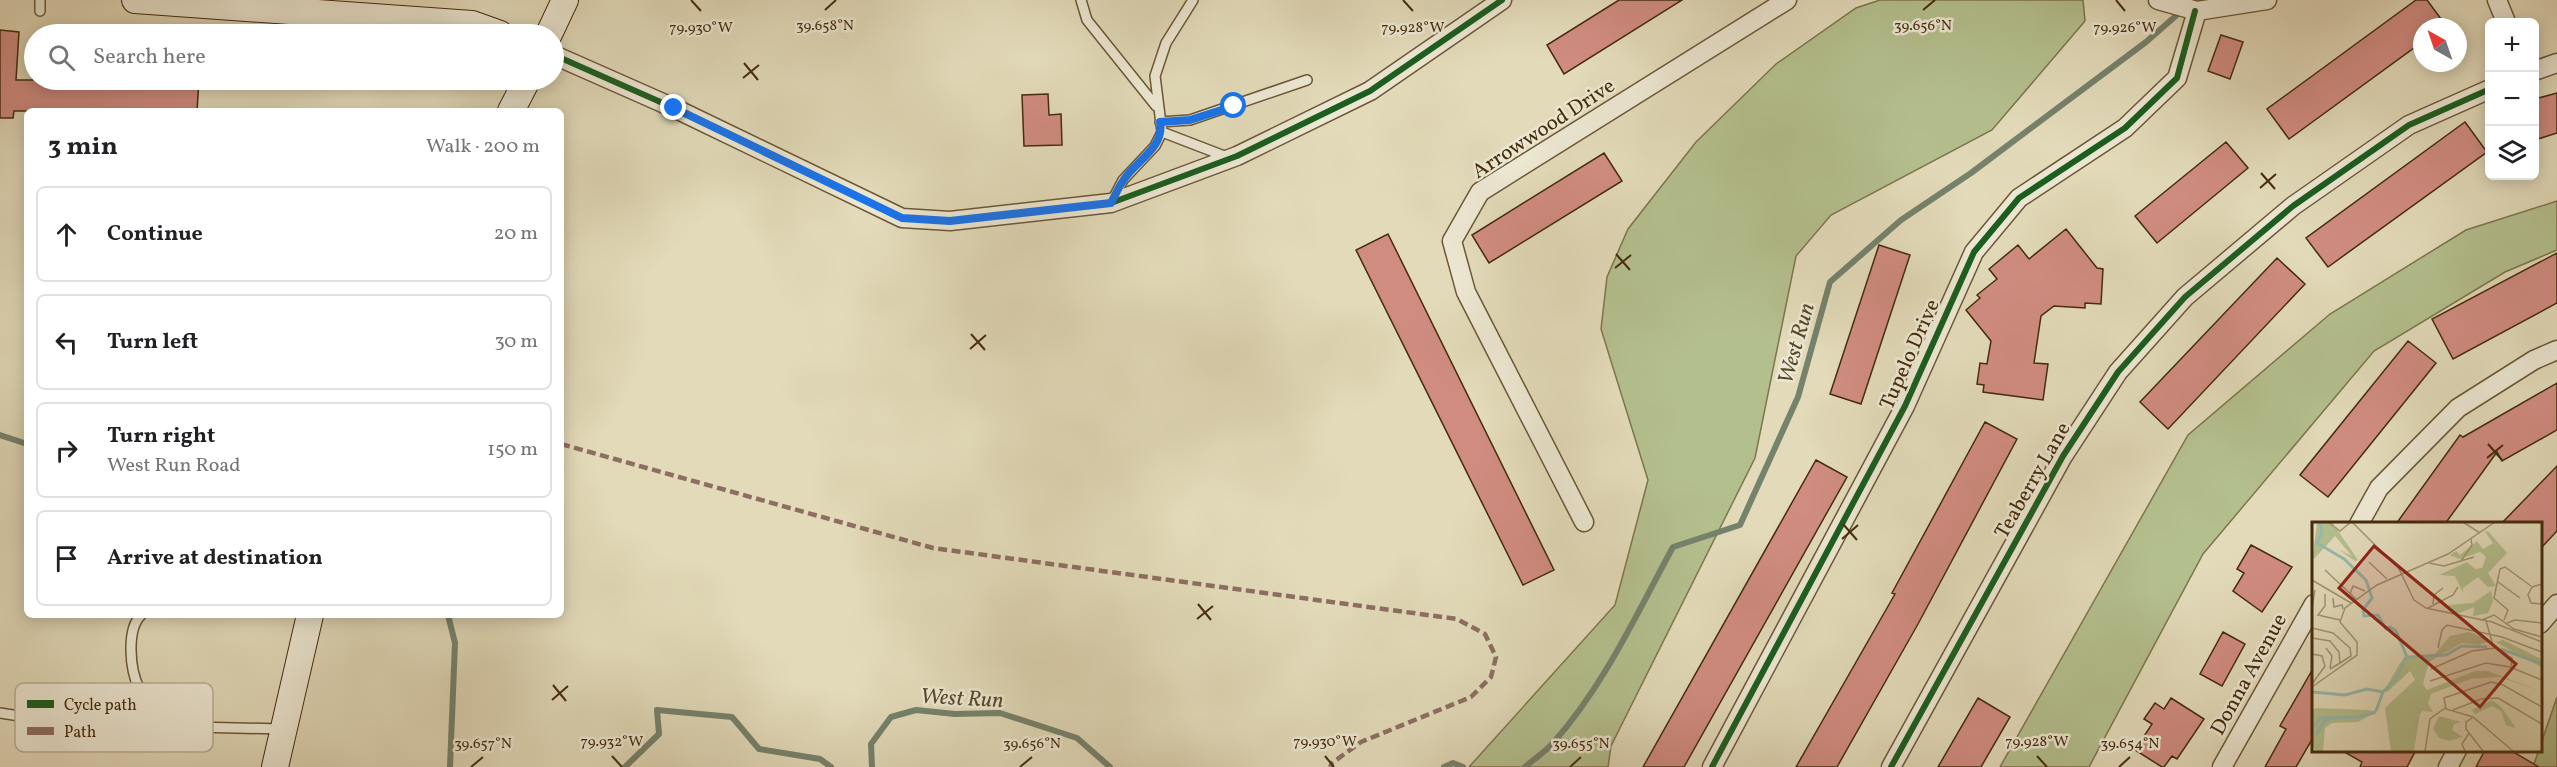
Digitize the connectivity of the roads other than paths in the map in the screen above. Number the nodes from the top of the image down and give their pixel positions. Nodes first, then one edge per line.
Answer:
1 (40, 0) edge
2 (135, 0) edge
3 (565, 0) edge
4 (1081, 0) edge
5 (1193, 0) edge
6 (1502, 0) edge
7 (1787, 0) edge
8 (2158, 0) edge
9 (2266, 0) edge
10 (2497, 0) edge
11 (40, 11) dead end
12 (2196, 11) junction
13 (2504, 18) edge
14 (472, 24) edge
15 (554, 24) edge
16 (564, 59) edge
17 (2557, 63) edge
18 (2539, 70) edge
19 (1307, 80) dead end
20 (522, 90) edge
21 (2485, 91) edge
22 (513, 108) edge
23 (1158, 108) junction
24 (1160, 122) junction
25 (1162, 132) junction
26 (1231, 158) junction
27 (1111, 203) junction
28 (2557, 350) edge
29 (1584, 522) dead end
30 (2360, 522) edge
31 (2557, 604) edge
32 (2312, 608) edge
33 (138, 618) edge
34 (309, 618) edge
35 (2542, 623) edge
36 (137, 683) edge
37 (0, 713) edge
38 (15, 715) edge
39 (213, 727) edge
40 (284, 729) junction
41 (2456, 752) edge
42 (275, 767) edge
43 (1712, 767) edge
44 (1891, 767) edge
45 (2222, 767) edge
46 (2448, 767) edge

1 - 11 lane
2 - 14 street
3 - 15 street
4 - 23 lane
5 - 23 lane
6 - 26 street
7 - 29 street, Arrowwood Drive
8 - 12 street
9 - 12 street
10 - 13 street
12 - 43 street, Tupelo Drive
16 - 27 street
17 - 18 street
19 - 24 lane
20 - 22 street
21 - 44 street, Teaberry Lane
23 - 24 lane
24 - 25 lane
25 - 26 lane
25 - 27 lane
26 - 27 street
28 - 30 street
31 - 35 street
32 - 45 street, Donna Avenue
33 - 36 lane
34 - 40 street
37 - 38 lane
39 - 40 lane
40 - 42 street
41 - 46 street

